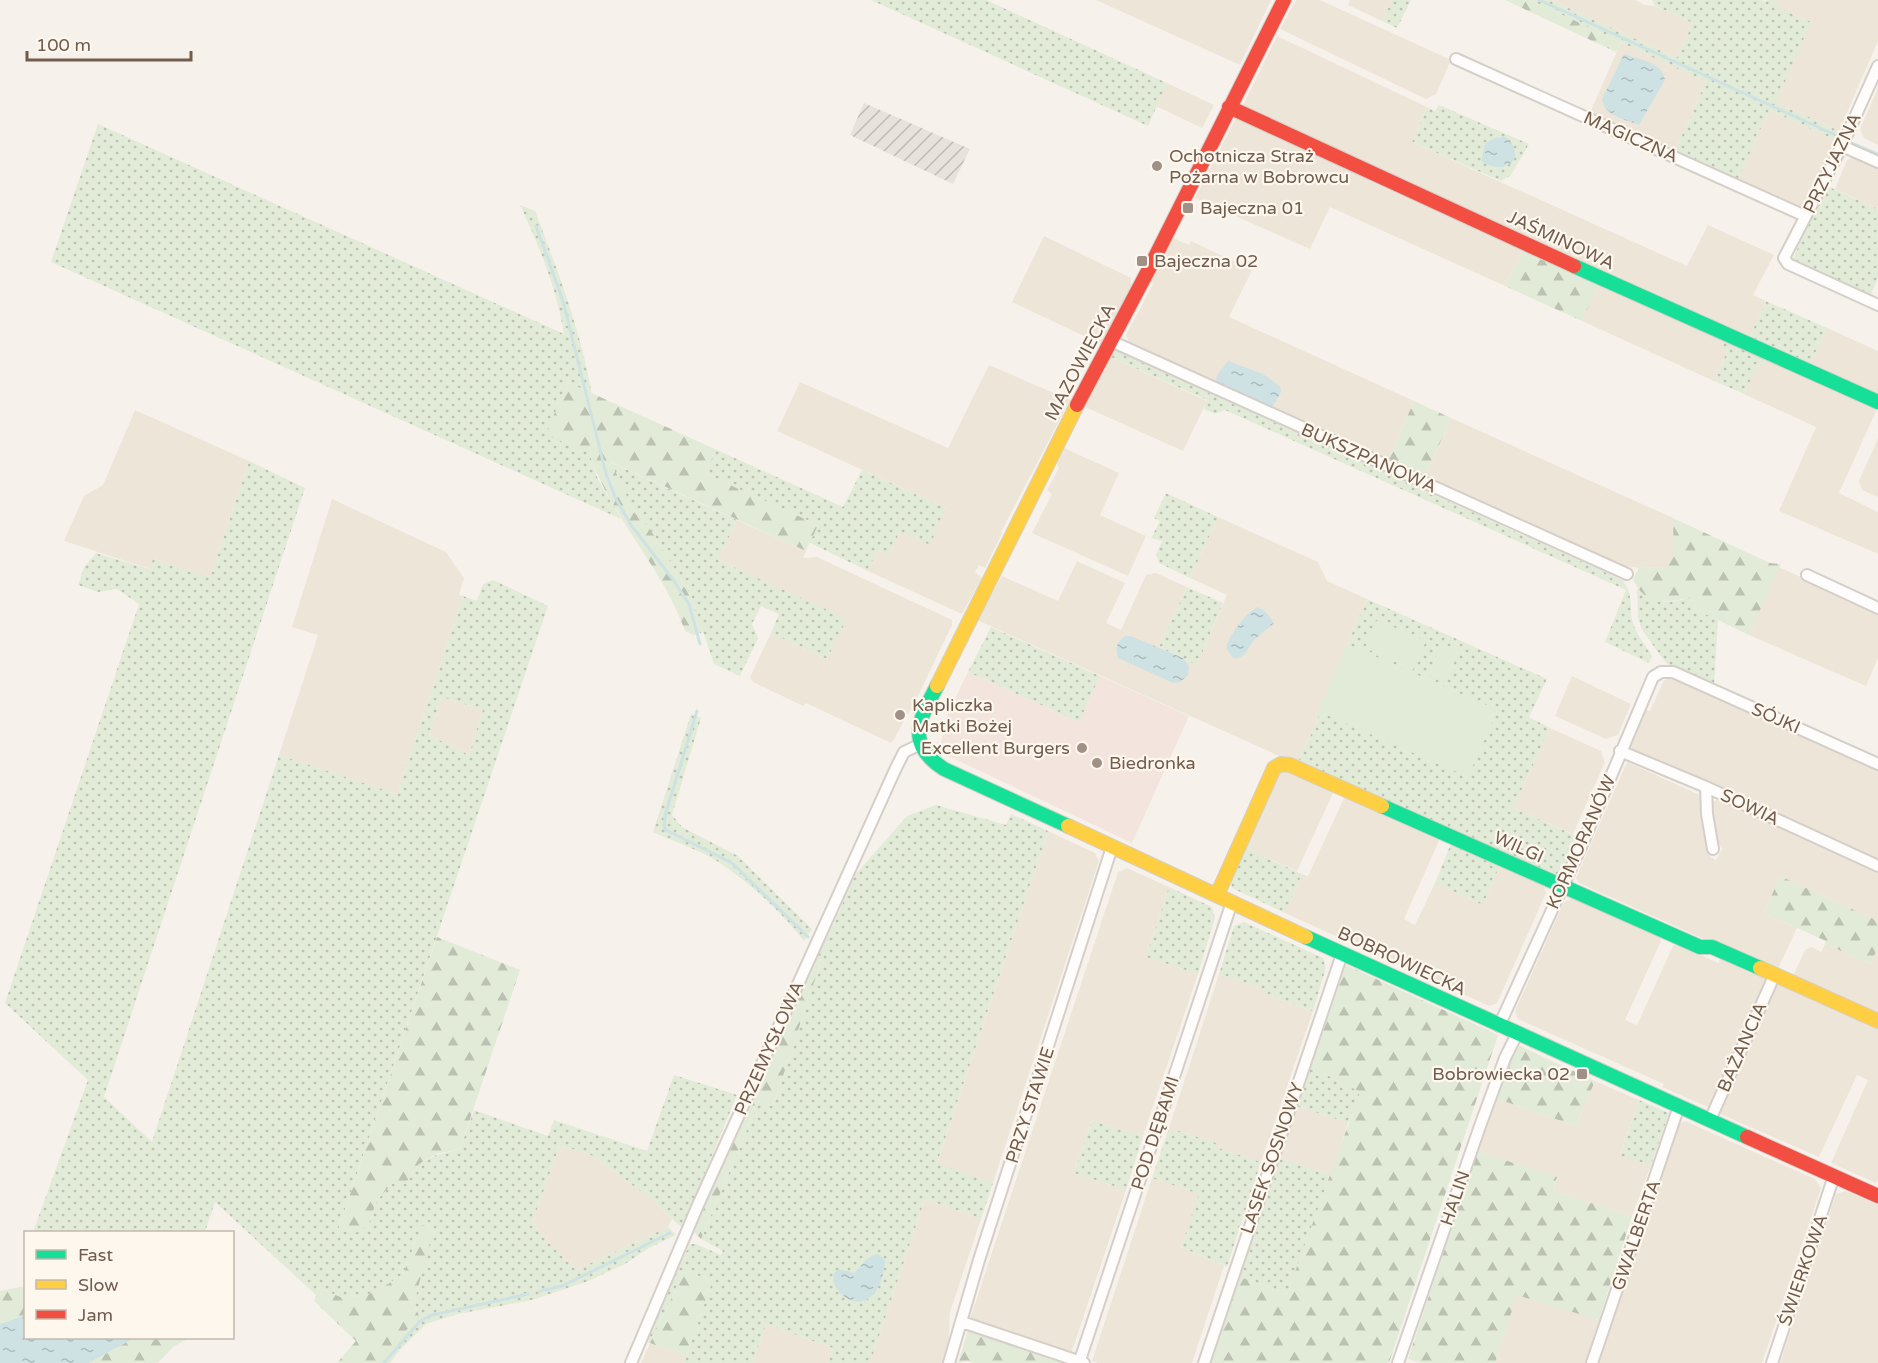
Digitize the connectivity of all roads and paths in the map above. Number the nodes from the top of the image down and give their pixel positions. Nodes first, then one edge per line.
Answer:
1 (1284, 0) edge
2 (1456, 59) dead end
3 (1878, 66) edge
4 (1230, 106) junction
5 (1842, 146) junction
6 (1878, 162) edge
7 (1806, 216) junction
8 (1878, 305) edge
9 (1111, 341) junction
10 (1878, 402) edge
11 (1627, 574) dead end
12 (1807, 575) dead end
13 (1878, 608) edge
14 (1673, 672) joint
15 (921, 744) junction
16 (1620, 751) junction
17 (1878, 764) edge
18 (1706, 787) junction
19 (1112, 847) junction
20 (1713, 849) dead end
21 (1878, 866) edge
22 (1562, 886) junction
23 (1217, 895) junction
24 (1232, 902) junction
25 (1342, 954) junction
26 (1775, 974) junction
27 (1878, 1021) edge
28 (1499, 1026) junction
29 (1517, 1034) junction
30 (1679, 1106) junction
31 (1710, 1120) junction
32 (1834, 1176) junction
33 (1878, 1196) edge
34 (962, 1322) junction
35 (1081, 1362) edge
36 (631, 1363) edge
37 (949, 1363) edge
38 (1204, 1363) edge
39 (1398, 1363) edge
40 (1592, 1363) edge
41 (1772, 1363) edge

1 - 4 street, MAZOWIECKA
2 - 7 street, MAGICZNA
3 - 5 street, PRZYJAZNA
4 - 9 street, MAZOWIECKA
4 - 10 street, JAŚMINOWA
5 - 6 street
5 - 7 street, PRZYJAZNA
7 - 8 street, PRZYJAZNA
9 - 11 street, BUKSZPANOWA
9 - 15 street, MAZOWIECKA
12 - 13 street
14 - 16 street, KORMORANÓW
14 - 17 street, SÓJKI
15 - 19 street, BOBROWIECKA
15 - 36 street, PRZEMYSŁOWA
16 - 18 street, SOWIA
16 - 22 street, KORMORANÓW
18 - 20 street
18 - 21 street, SOWIA
19 - 23 street, BOBROWIECKA
19 - 34 street, PRZY STAWIE
22 - 23 street, WILGI
22 - 26 street, WILGI
22 - 28 street, KORMORANÓW
23 - 24 street, BOBROWIECKA
24 - 25 street, BOBROWIECKA
24 - 35 street, POD DĘBAMI
25 - 28 street, BOBROWIECKA
25 - 38 street, LASEK SOSNOWY
26 - 27 street, WILGI
26 - 31 street, BAŻANCIA
28 - 29 street, BOBROWIECKA
29 - 30 street, BOBROWIECKA
29 - 39 street, HALIN
30 - 31 street, BOBROWIECKA
30 - 40 street, GWALBERTA
31 - 32 street, BOBROWIECKA
32 - 33 street, BOBROWIECKA
32 - 41 street, ŚWIERKOWA
34 - 35 street
34 - 37 street, PRZY STAWIE

